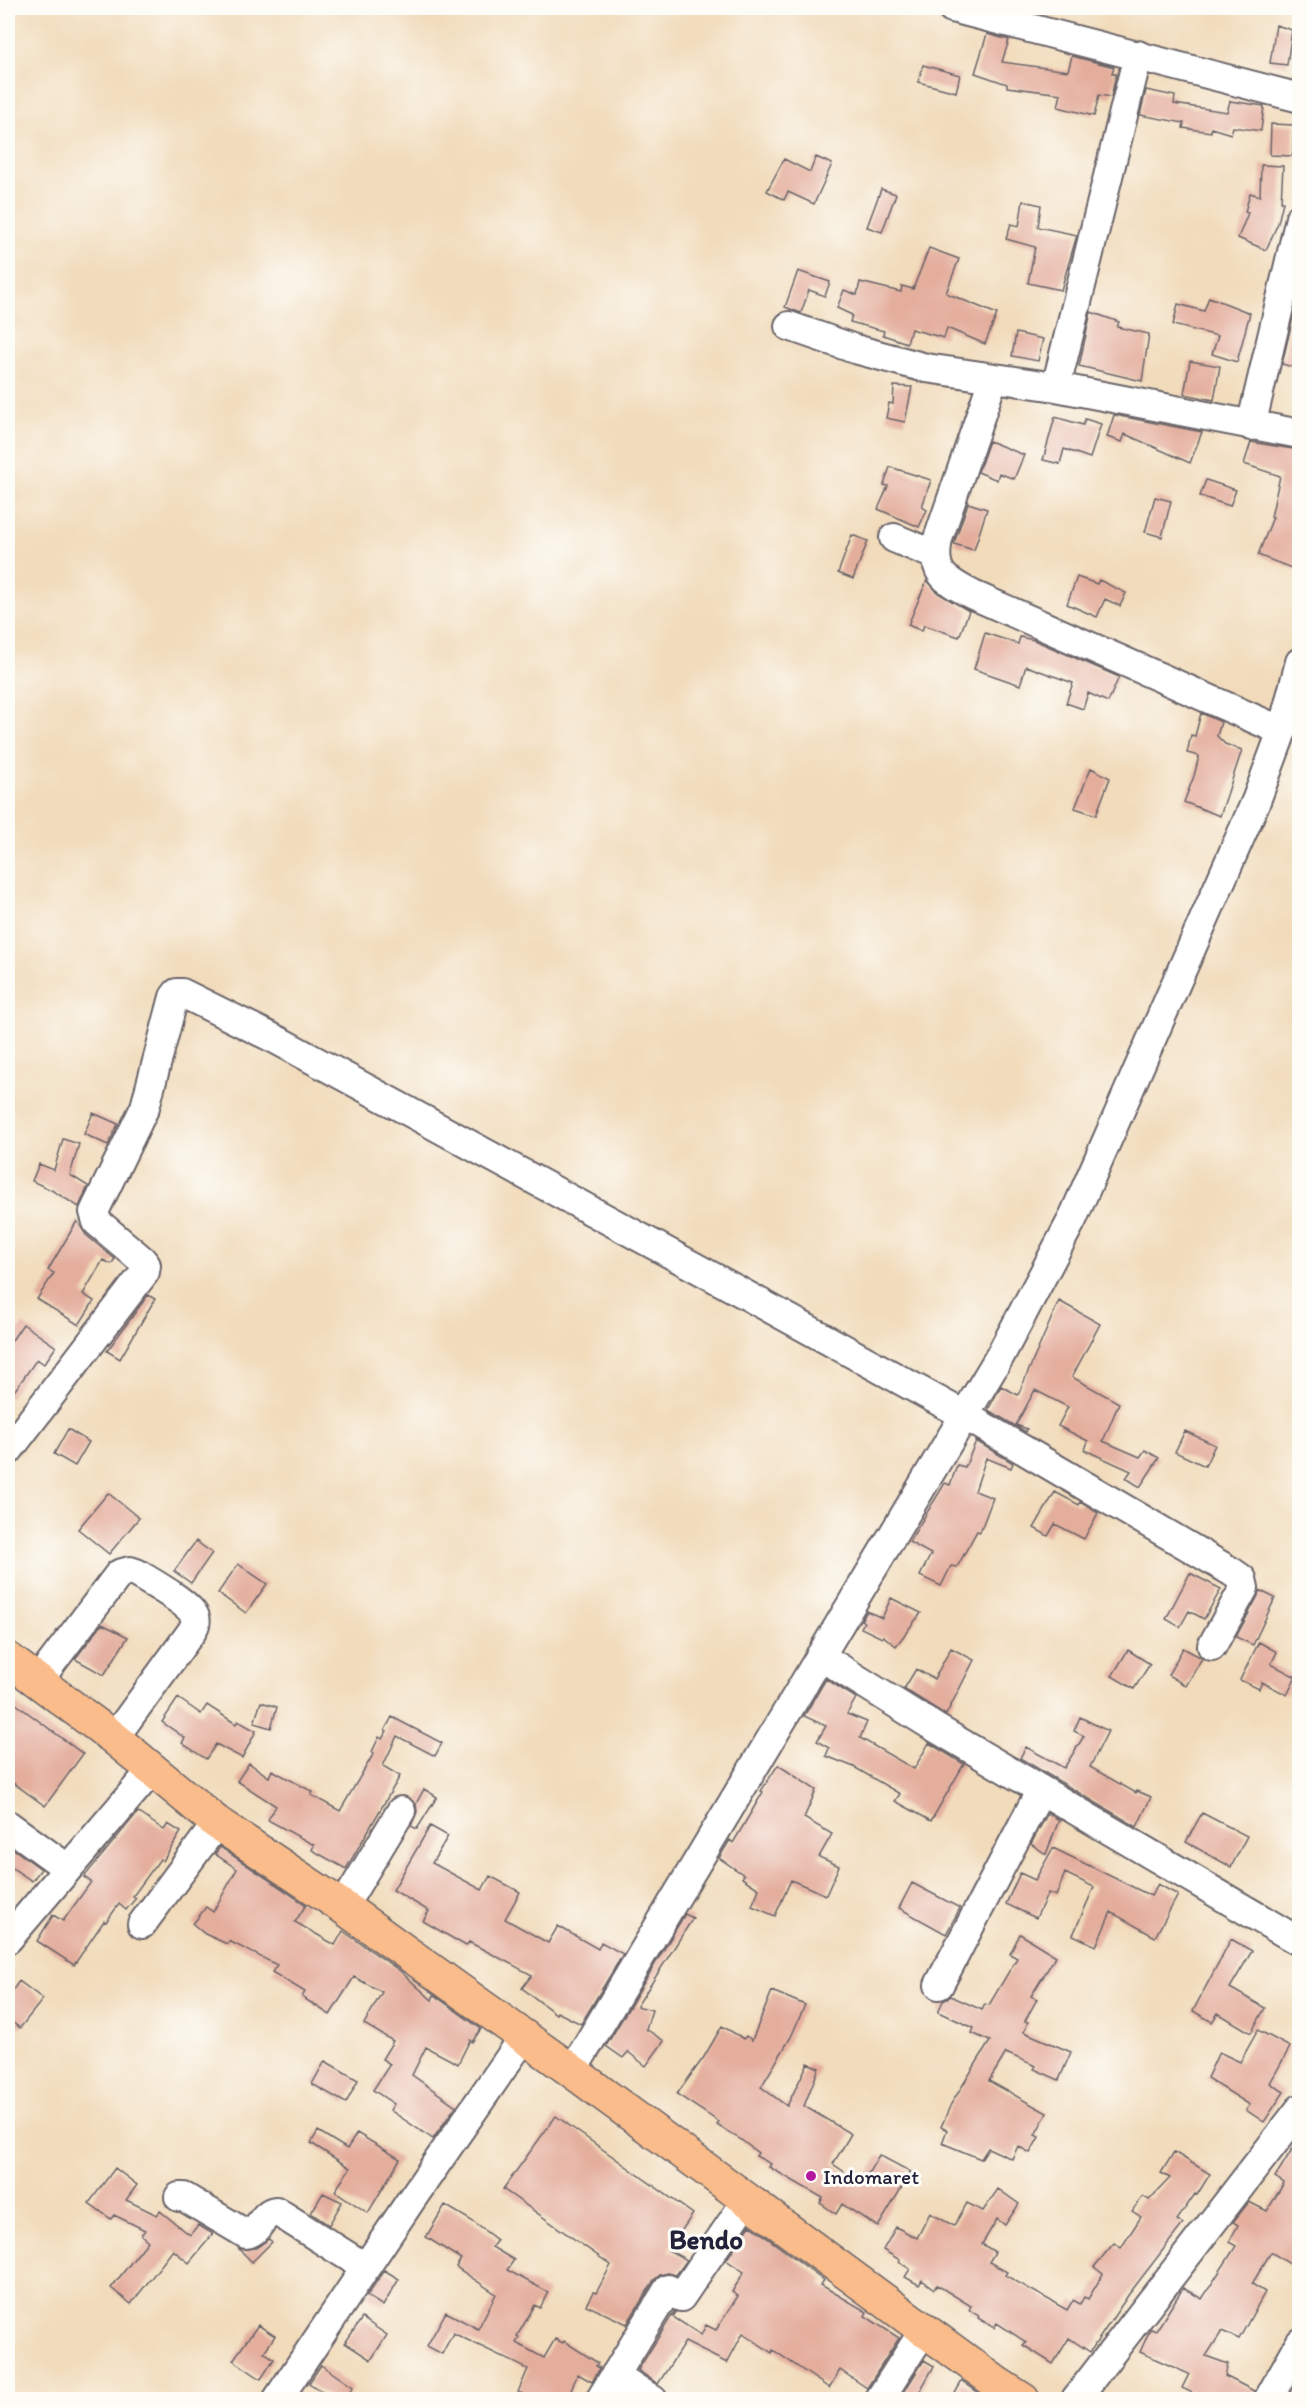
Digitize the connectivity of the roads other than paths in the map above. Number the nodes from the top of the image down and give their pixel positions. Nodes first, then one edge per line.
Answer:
1 (952, 8) edge
2 (1138, 56) junction
3 (1299, 98) edge
4 (1299, 218) edge
5 (789, 326) dead end
6 (993, 380) junction
7 (1056, 387) junction
8 (1251, 426) junction
9 (1299, 434) edge
10 (894, 538) dead end
11 (934, 555) junction
12 (1299, 662) edge
13 (1282, 731) junction
14 (964, 1415) junction
15 (8, 1451) edge
16 (1212, 1646) dead end
17 (820, 1656) junction
18 (8, 1659) edge
19 (38, 1681) junction
20 (114, 1738) junction
21 (152, 1770) junction
22 (1041, 1790) junction
23 (400, 1811) dead end
24 (218, 1823) junction
25 (8, 1825) edge
26 (67, 1868) junction
27 (343, 1908) junction
28 (142, 1924) dead end
29 (8, 1939) edge
30 (1299, 1942) edge
31 (939, 1985) dead end
32 (524, 2037) junction
33 (572, 2071) junction
34 (1299, 2109) edge
35 (179, 2197) dead end
36 (747, 2200) junction
37 (366, 2267) junction
38 (924, 2330) junction
39 (1299, 2343) edge
40 (615, 2375) junction
41 (277, 2400) edge
42 (600, 2400) edge
43 (653, 2400) edge
44 (879, 2400) edge
45 (1023, 2400) edge
46 (1075, 2400) edge
47 (1268, 2400) edge

1 - 2 street
2 - 3 street
2 - 7 street
4 - 8 street
5 - 6 street
6 - 7 street
6 - 11 street
7 - 8 street
8 - 9 street
10 - 11 street
11 - 13 street
12 - 13 street
13 - 14 street
14 - 15 street
14 - 16 street
14 - 17 street
17 - 22 street
17 - 33 street
18 - 19 highway
19 - 20 highway
19 - 20 street
20 - 21 highway
21 - 24 highway
21 - 26 street
22 - 30 street
22 - 31 street
23 - 27 street
24 - 27 highway
24 - 28 street
25 - 26 street
26 - 29 street
27 - 32 highway
32 - 33 highway
32 - 37 street
33 - 36 highway
34 - 46 street
35 - 37 street
36 - 38 highway
36 - 40 street
37 - 41 street
38 - 44 street
38 - 45 highway
39 - 47 street
40 - 42 street
40 - 43 street

